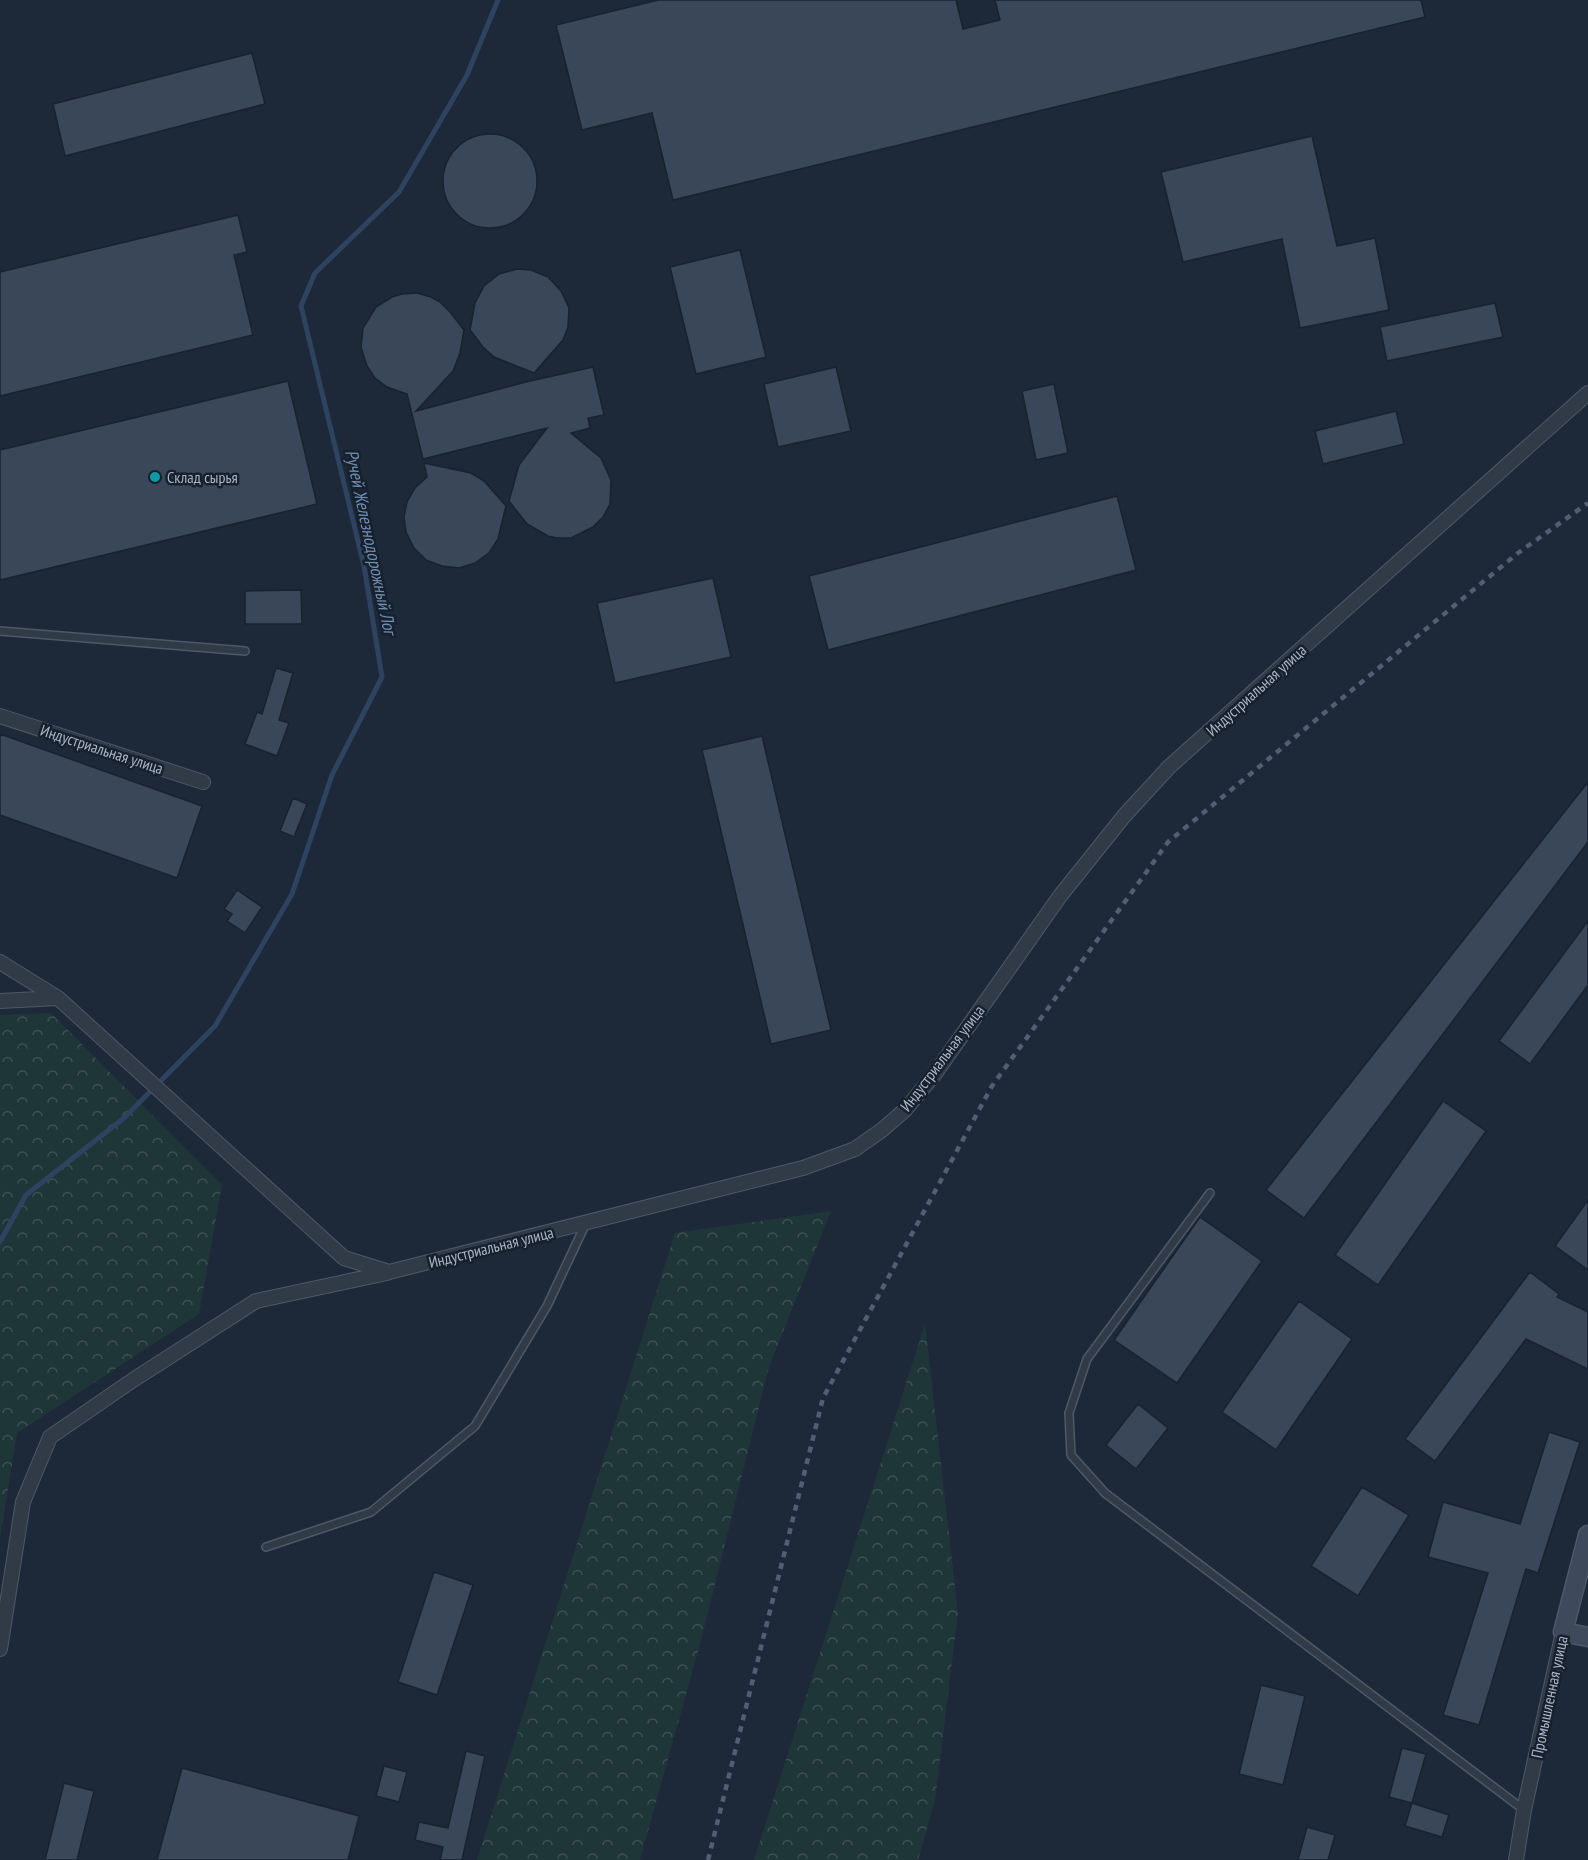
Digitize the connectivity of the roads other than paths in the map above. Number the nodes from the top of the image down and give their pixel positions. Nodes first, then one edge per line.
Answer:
1 (1588, 393) edge
2 (0, 630) edge
3 (245, 651) dead end
4 (0, 716) edge
5 (203, 782) dead end
6 (0, 962) edge
7 (58, 998) junction
8 (0, 1001) edge
9 (1210, 1193) dead end
10 (586, 1223) junction
11 (389, 1272) junction
12 (1588, 1535) edge
13 (266, 1547) dead end
14 (1563, 1632) junction
15 (1588, 1637) edge
16 (0, 1649) edge
17 (1524, 1810) junction
18 (1516, 1860) edge

1 - 10 street, Индустриальная улица
2 - 3 lane
4 - 5 street, Индустриальная улица
6 - 7 street
7 - 8 street
7 - 11 street
9 - 17 lane
10 - 11 street, Индустриальная улица
10 - 13 lane
11 - 16 street, Индустриальная улица
12 - 14 main road, Промышленная улица
14 - 15 main road
14 - 17 street, Промышленная улица
17 - 18 street, Промышленная улица

